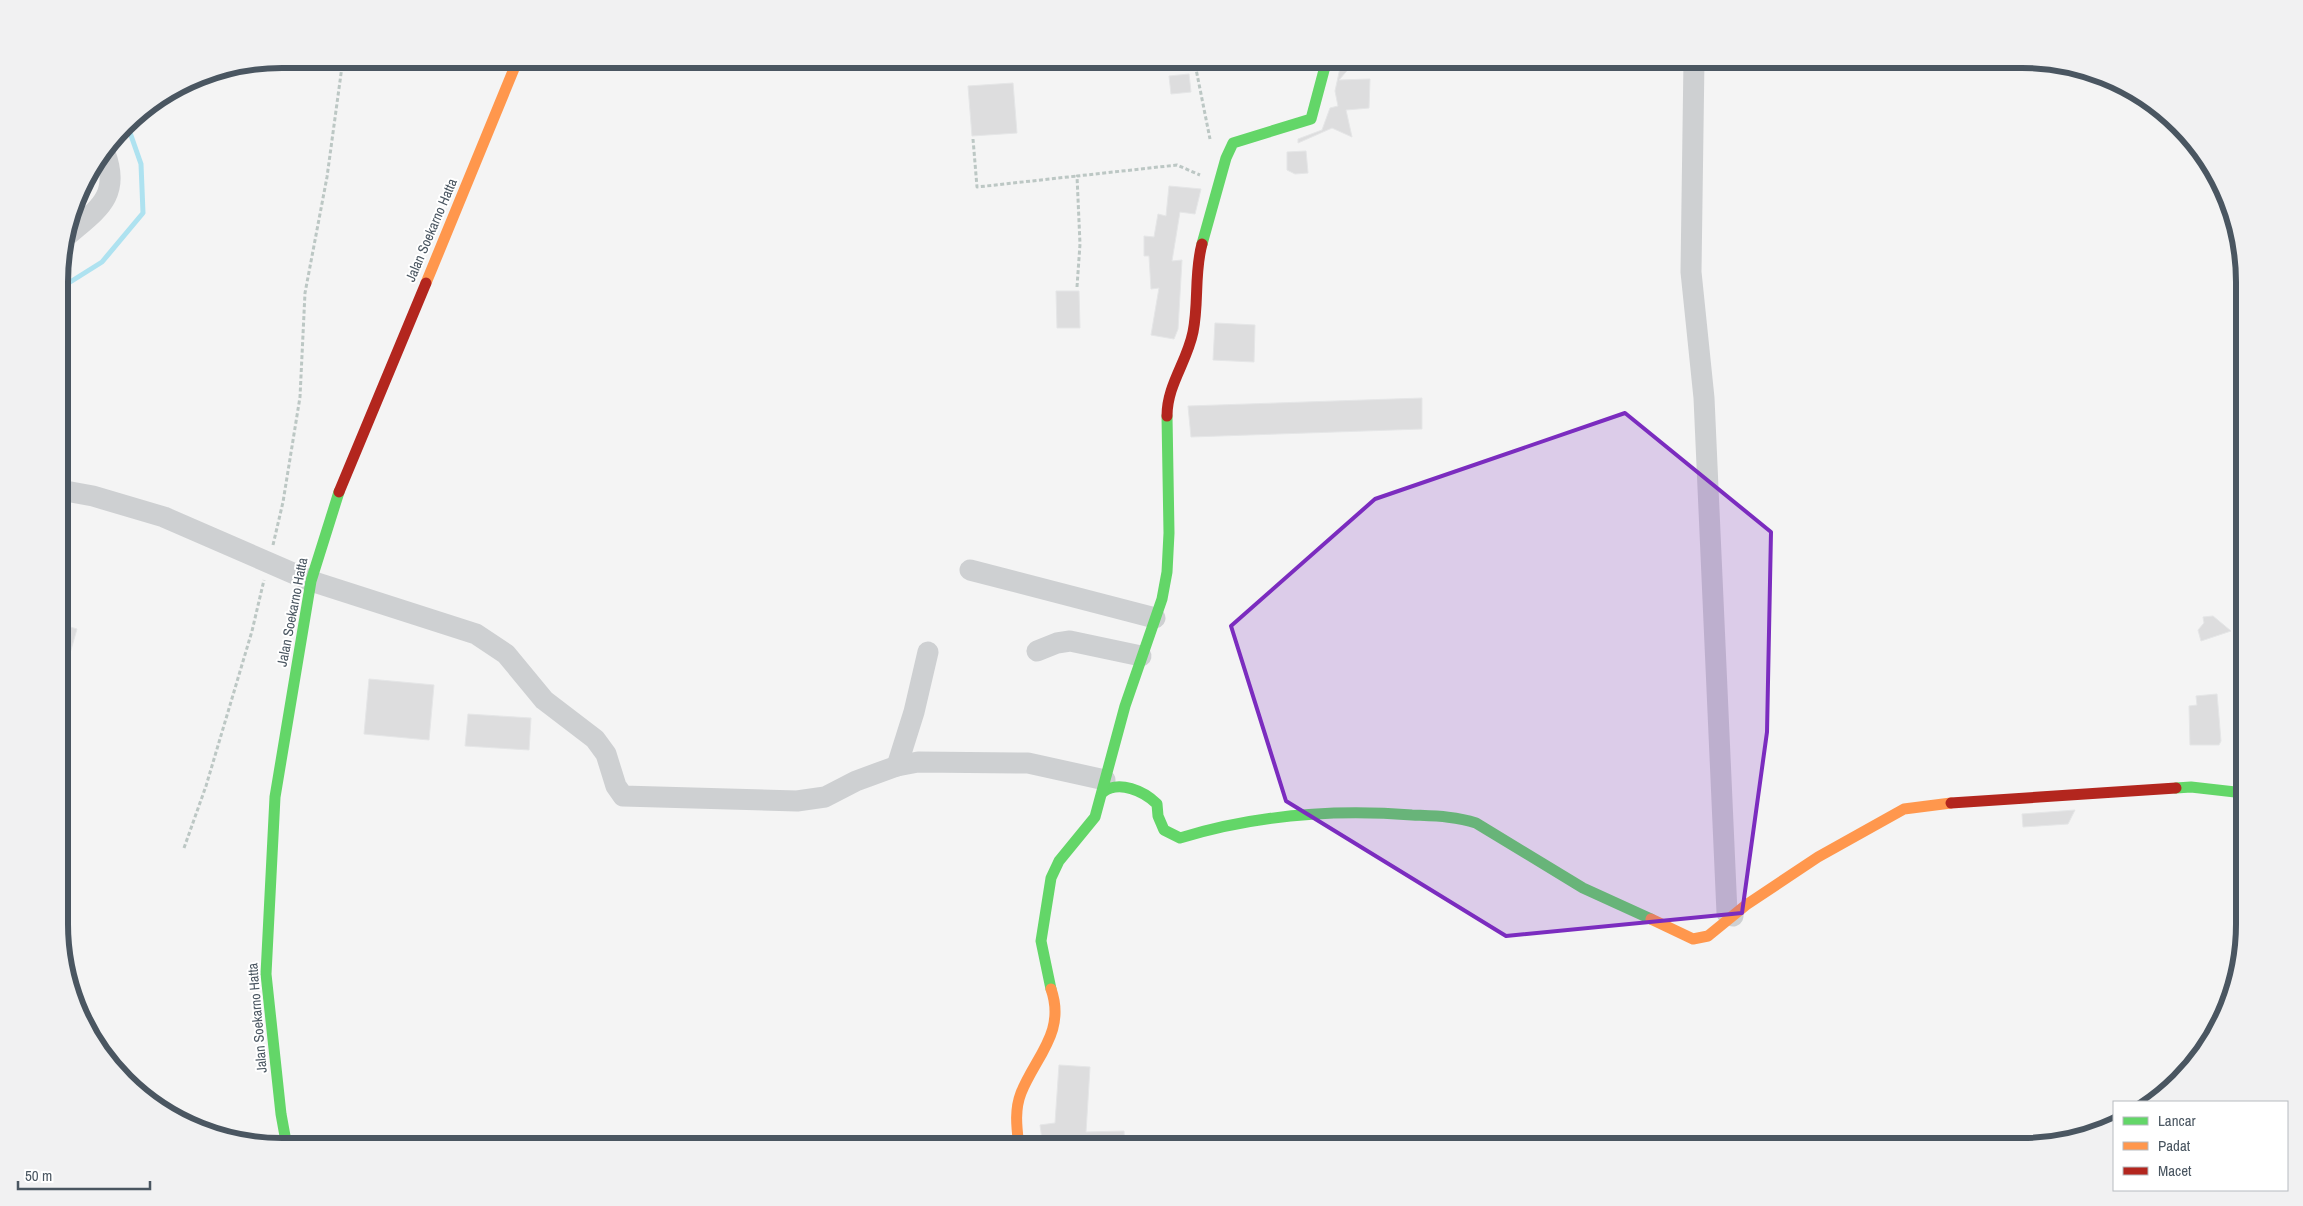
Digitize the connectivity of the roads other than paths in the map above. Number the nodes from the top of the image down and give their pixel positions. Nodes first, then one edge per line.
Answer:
1 (514, 68) edge
2 (1325, 68) edge
3 (1694, 68) edge
4 (107, 158) edge
5 (74, 229) edge
6 (68, 491) edge
7 (970, 570) dead end
8 (311, 581) junction
9 (1155, 618) junction
10 (1037, 651) dead end
11 (928, 652) dead end
12 (1141, 656) junction
13 (897, 766) junction
14 (1104, 786) junction
15 (2236, 792) edge
16 (1733, 916) junction
17 (285, 1138) edge
18 (1018, 1138) edge

1 - 8 street, Jalan Soekarno Hatta
2 - 9 street
3 - 16 street
4 - 5 street
6 - 8 street
7 - 9 street
8 - 13 street
8 - 17 street, Jalan Soekarno Hatta
9 - 12 street
10 - 12 street
11 - 13 street
12 - 14 street
13 - 14 street
14 - 16 street
14 - 18 street
15 - 16 street

